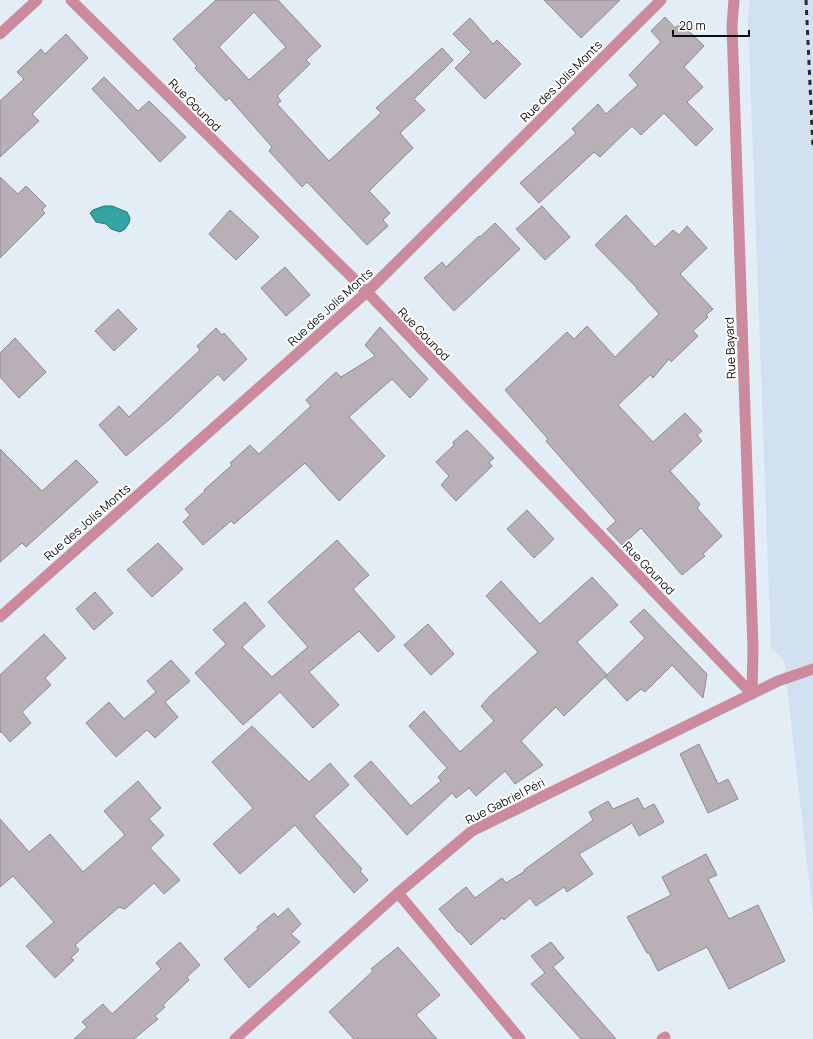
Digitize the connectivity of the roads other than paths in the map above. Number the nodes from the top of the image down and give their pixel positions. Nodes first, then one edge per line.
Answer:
1 (37, 0) edge
2 (71, 0) edge
3 (661, 0) edge
4 (734, 0) edge
5 (0, 34) edge
6 (367, 292) junction
7 (0, 617) edge
8 (813, 669) edge
9 (752, 694) junction
10 (398, 893) junction
11 (235, 1039) edge
12 (520, 1039) edge

1 - 5 street
2 - 6 street, Rue Gounod
3 - 6 street, Rue des Jolis Monts
4 - 9 street, Rue Bayard
6 - 7 street, Rue des Jolis Monts
6 - 9 street, Rue Gounod
8 - 9 street, Rue Gabriel Péri
9 - 10 street, Rue Gabriel Péri
10 - 11 street, Rue Gabriel Péri
10 - 12 street

